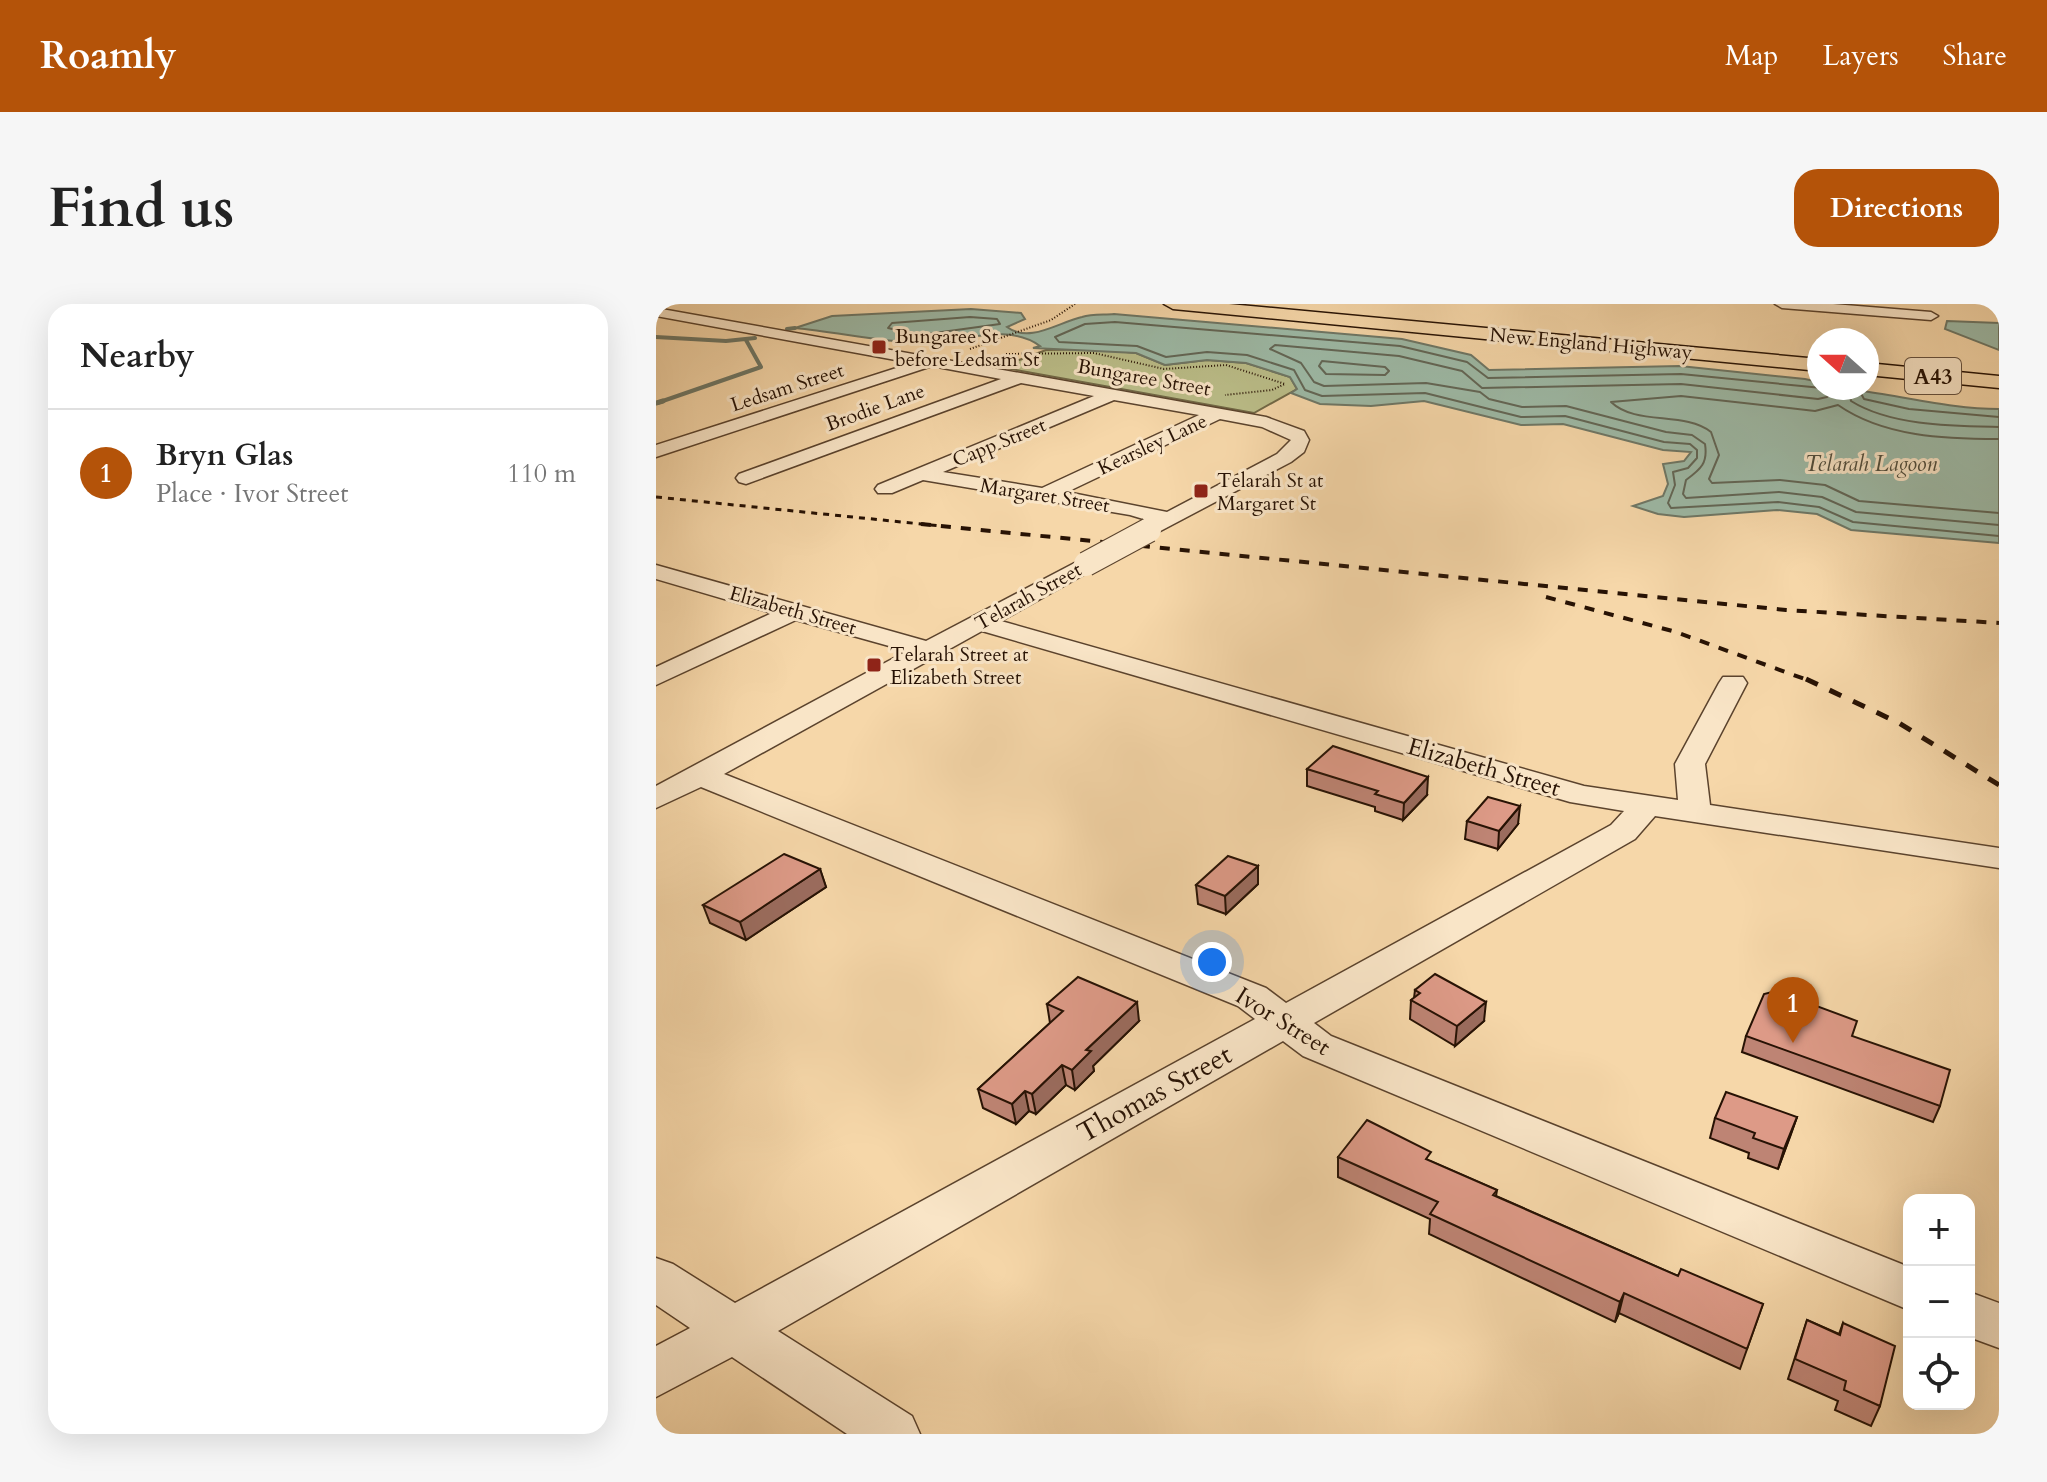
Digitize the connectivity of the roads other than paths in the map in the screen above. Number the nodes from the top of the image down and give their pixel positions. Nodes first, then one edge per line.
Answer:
1 (1173, 304) edge
2 (1213, 304) edge
3 (1782, 304) edge
4 (656, 312) edge
5 (1931, 316) dead end
6 (931, 362) junction
7 (1807, 362) edge
8 (1807, 362) edge
9 (1879, 368) edge
10 (1019, 378) junction
11 (1999, 379) edge
12 (1113, 394) junction
13 (1218, 405) junction
14 (1292, 431) joint
15 (656, 451) edge
16 (921, 474) junction
17 (746, 478) dead end
18 (885, 489) dead end
19 (1042, 496) junction
20 (1159, 524) junction
21 (662, 576) edge
22 (795, 611) junction
23 (981, 623) junction
24 (930, 650) junction
25 (656, 677) edge
26 (1733, 683) dead end
27 (699, 775) junction
28 (656, 799) edge
29 (1647, 805) junction
30 (1695, 810) junction
31 (1999, 858) edge
32 (1283, 1020) junction
33 (656, 1279) edge
34 (1903, 1287) edge
35 (1975, 1316) edge
36 (1999, 1326) edge
37 (734, 1330) junction
38 (656, 1373) edge
39 (893, 1434) edge

1 - 7 highway, New England Highway
2 - 8 highway, New England Highway
3 - 5 street
4 - 6 street, Bungaree Street
6 - 10 street, Bungaree Street
6 - 15 street, Ledsam Street
9 - 11 highway, A43
10 - 12 street, Bungaree Street
10 - 17 street, Brodie Lane
12 - 13 street, Bungaree Street
12 - 16 street, Capp Street
13 - 14 street, Bungaree Street
13 - 19 street, Kearsley Lane
14 - 20 street, Telarah Street
16 - 18 street, Capp Street
16 - 19 street, Margaret Street
19 - 20 street, Margaret Street
20 - 23 street, Telarah Street, bridge
21 - 22 street, Elizabeth Street
22 - 24 street, Elizabeth Street
22 - 25 street
23 - 24 street, Telarah Street
23 - 29 street, Elizabeth Street
24 - 27 street, Telarah Street
26 - 30 street
27 - 28 street, Telarah Street
27 - 32 street, Ivor Street
29 - 30 street, Elizabeth Street
29 - 32 street, Thomas Street
30 - 31 street, Elizabeth Street
32 - 34 street, Ivor Street
32 - 37 street, Thomas Street
33 - 37 street
35 - 36 street
37 - 38 street, Thomas Street
37 - 39 street

